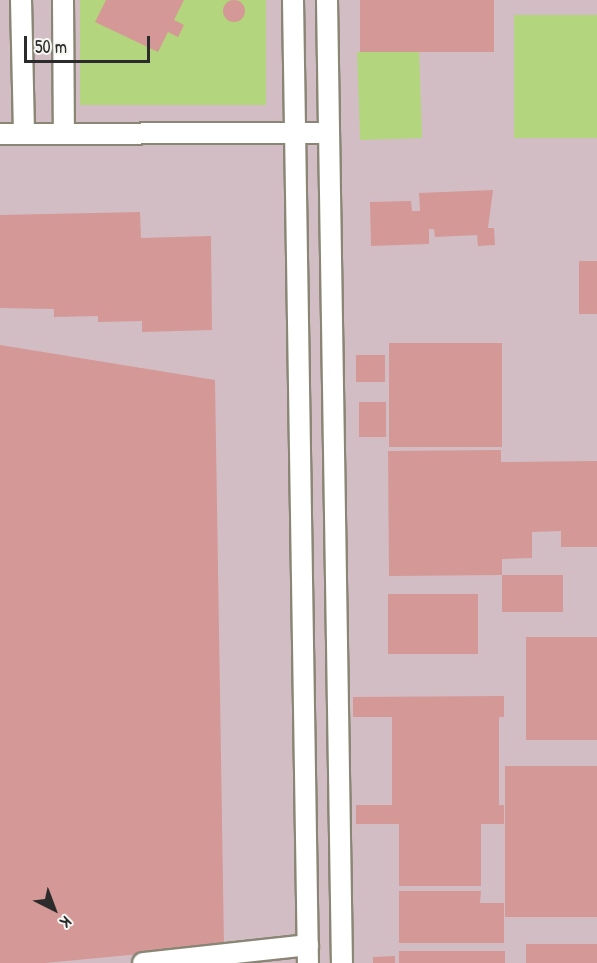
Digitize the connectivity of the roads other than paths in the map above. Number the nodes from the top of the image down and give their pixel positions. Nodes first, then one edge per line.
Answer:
1 (21, 0) edge
2 (63, 0) edge
3 (293, 0) edge
4 (327, 0) edge
5 (293, 131) junction
6 (328, 133) junction
7 (0, 134) edge
8 (24, 134) junction
9 (64, 134) junction
10 (308, 954) edge
11 (143, 963) edge
12 (342, 963) edge

1 - 8 street
2 - 9 street
3 - 5 street
4 - 6 street
5 - 6 street
5 - 9 street
5 - 10 street
6 - 12 street
7 - 8 street
8 - 9 street
10 - 11 street

